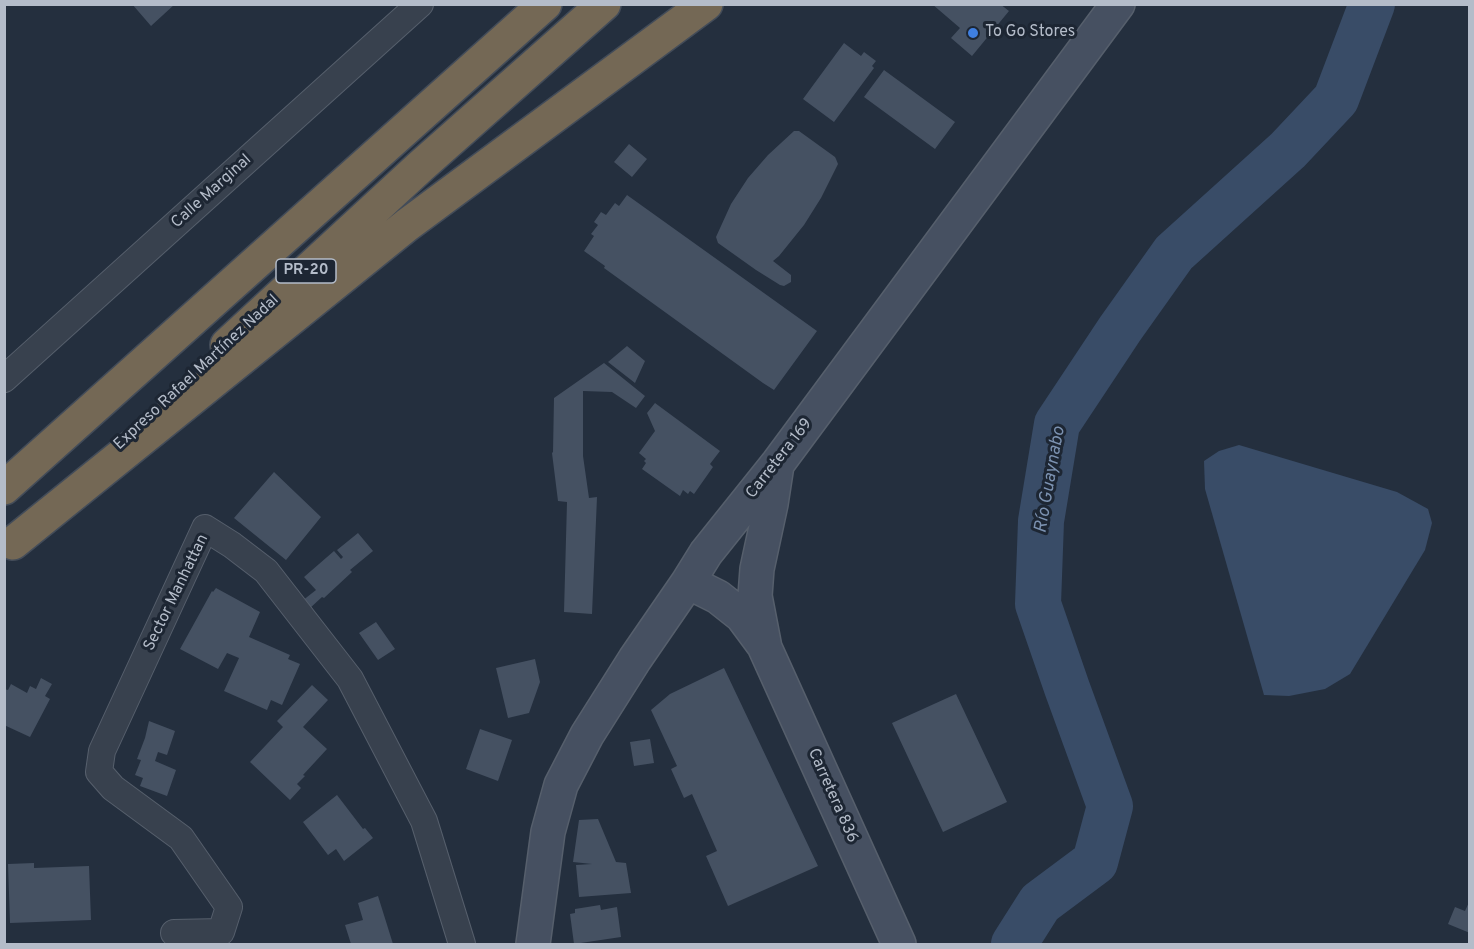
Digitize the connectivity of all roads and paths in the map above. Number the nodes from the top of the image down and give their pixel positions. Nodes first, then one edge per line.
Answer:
1 (420, 4) edge
2 (545, 4) edge
3 (604, 4) edge
4 (706, 4) edge
5 (1116, 8) edge
6 (4, 379) edge
7 (778, 463) junction
8 (4, 488) edge
9 (9, 547) edge
10 (688, 582) junction
11 (765, 648) junction
12 (174, 933) dead end
13 (462, 945) edge
14 (534, 945) edge
15 (899, 945) edge

1 - 6 street, Calle Marginal
2 - 8 highway, PR-20
3 - 9 highway, Expreso Rafael Martínez Nadal / PR-20
4 - 9 highway
5 - 7 street, Carretera 169
7 - 10 street, Carretera 169
7 - 11 street, Carretera 836
10 - 11 street, Carretera 836
10 - 14 street, Carretera 169
11 - 15 street, Carretera 836
12 - 13 street, Sector Manhattan

